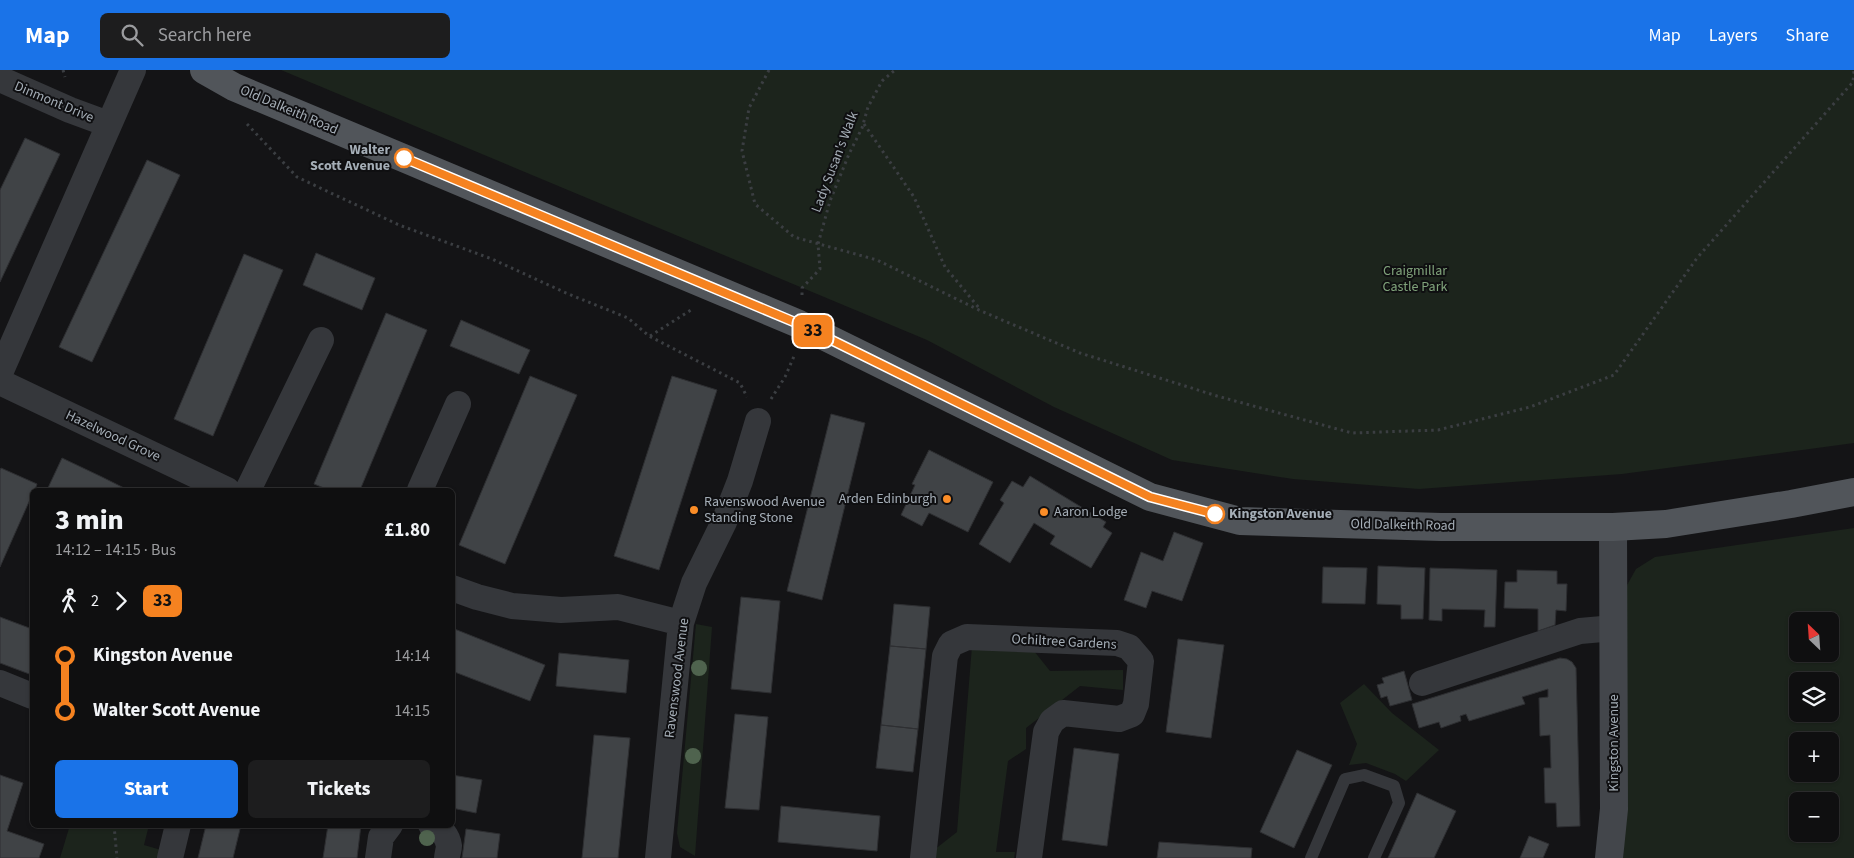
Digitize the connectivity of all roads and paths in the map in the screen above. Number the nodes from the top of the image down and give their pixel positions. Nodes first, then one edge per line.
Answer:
1 (133, 70) edge
2 (204, 70) edge
3 (768, 70) edge
4 (896, 70) edge
5 (1854, 70) edge
6 (0, 79) edge
7 (234, 87) junction
8 (864, 123) junction
9 (108, 124) junction
10 (818, 244) junction
11 (981, 311) junction
12 (698, 313) dead end
13 (799, 324) junction
14 (649, 336) junction
15 (321, 340) dead end
16 (794, 357) dead end
17 (0, 374) edge
18 (0, 382) edge
19 (458, 404) dead end
20 (758, 421) junction
21 (223, 488) edge
22 (249, 488) edge
23 (421, 488) edge
24 (1854, 492) edge
25 (1613, 527) junction
26 (455, 589) edge
27 (681, 623) junction
28 (1614, 628) junction
29 (0, 683) edge
30 (1422, 683) dead end
31 (30, 695) edge
32 (114, 828) edge
33 (177, 828) edge
34 (388, 828) edge
35 (438, 828) edge
36 (118, 858) edge
37 (170, 858) edge
38 (378, 858) edge
39 (447, 858) edge
40 (658, 858) edge
41 (923, 858) edge
42 (1029, 858) edge
43 (1311, 858) edge
44 (1374, 858) edge
45 (1609, 858) edge

1 - 9 street
2 - 7 main road, Old Dalkeith Road
3 - 10 path
4 - 8 path, Lady Susan's Walk
5 - 11 path
6 - 9 street, Dinmont Drive
7 - 13 main road, Old Dalkeith Road
7 - 14 path
8 - 10 path, Lady Susan's Walk
8 - 11 path
9 - 17 street
10 - 11 path
10 - 13 path, Lady Susan's Walk
12 - 14 path
13 - 25 main road, Old Dalkeith Road
14 - 20 path
15 - 22 street
16 - 20 path
18 - 21 street, Hazelwood Grove
19 - 23 street
20 - 27 street, Ravenswood Avenue
24 - 25 main road, Old Dalkeith Road
25 - 28 street, Kingston Avenue
26 - 27 street
27 - 40 street, Ravenswood Avenue
28 - 30 street
28 - 45 street, Kingston Avenue
29 - 31 street
32 - 36 path
33 - 37 street
34 - 38 street
35 - 39 street
41 - 42 street, Ochiltree Gardens
43 - 44 lane

